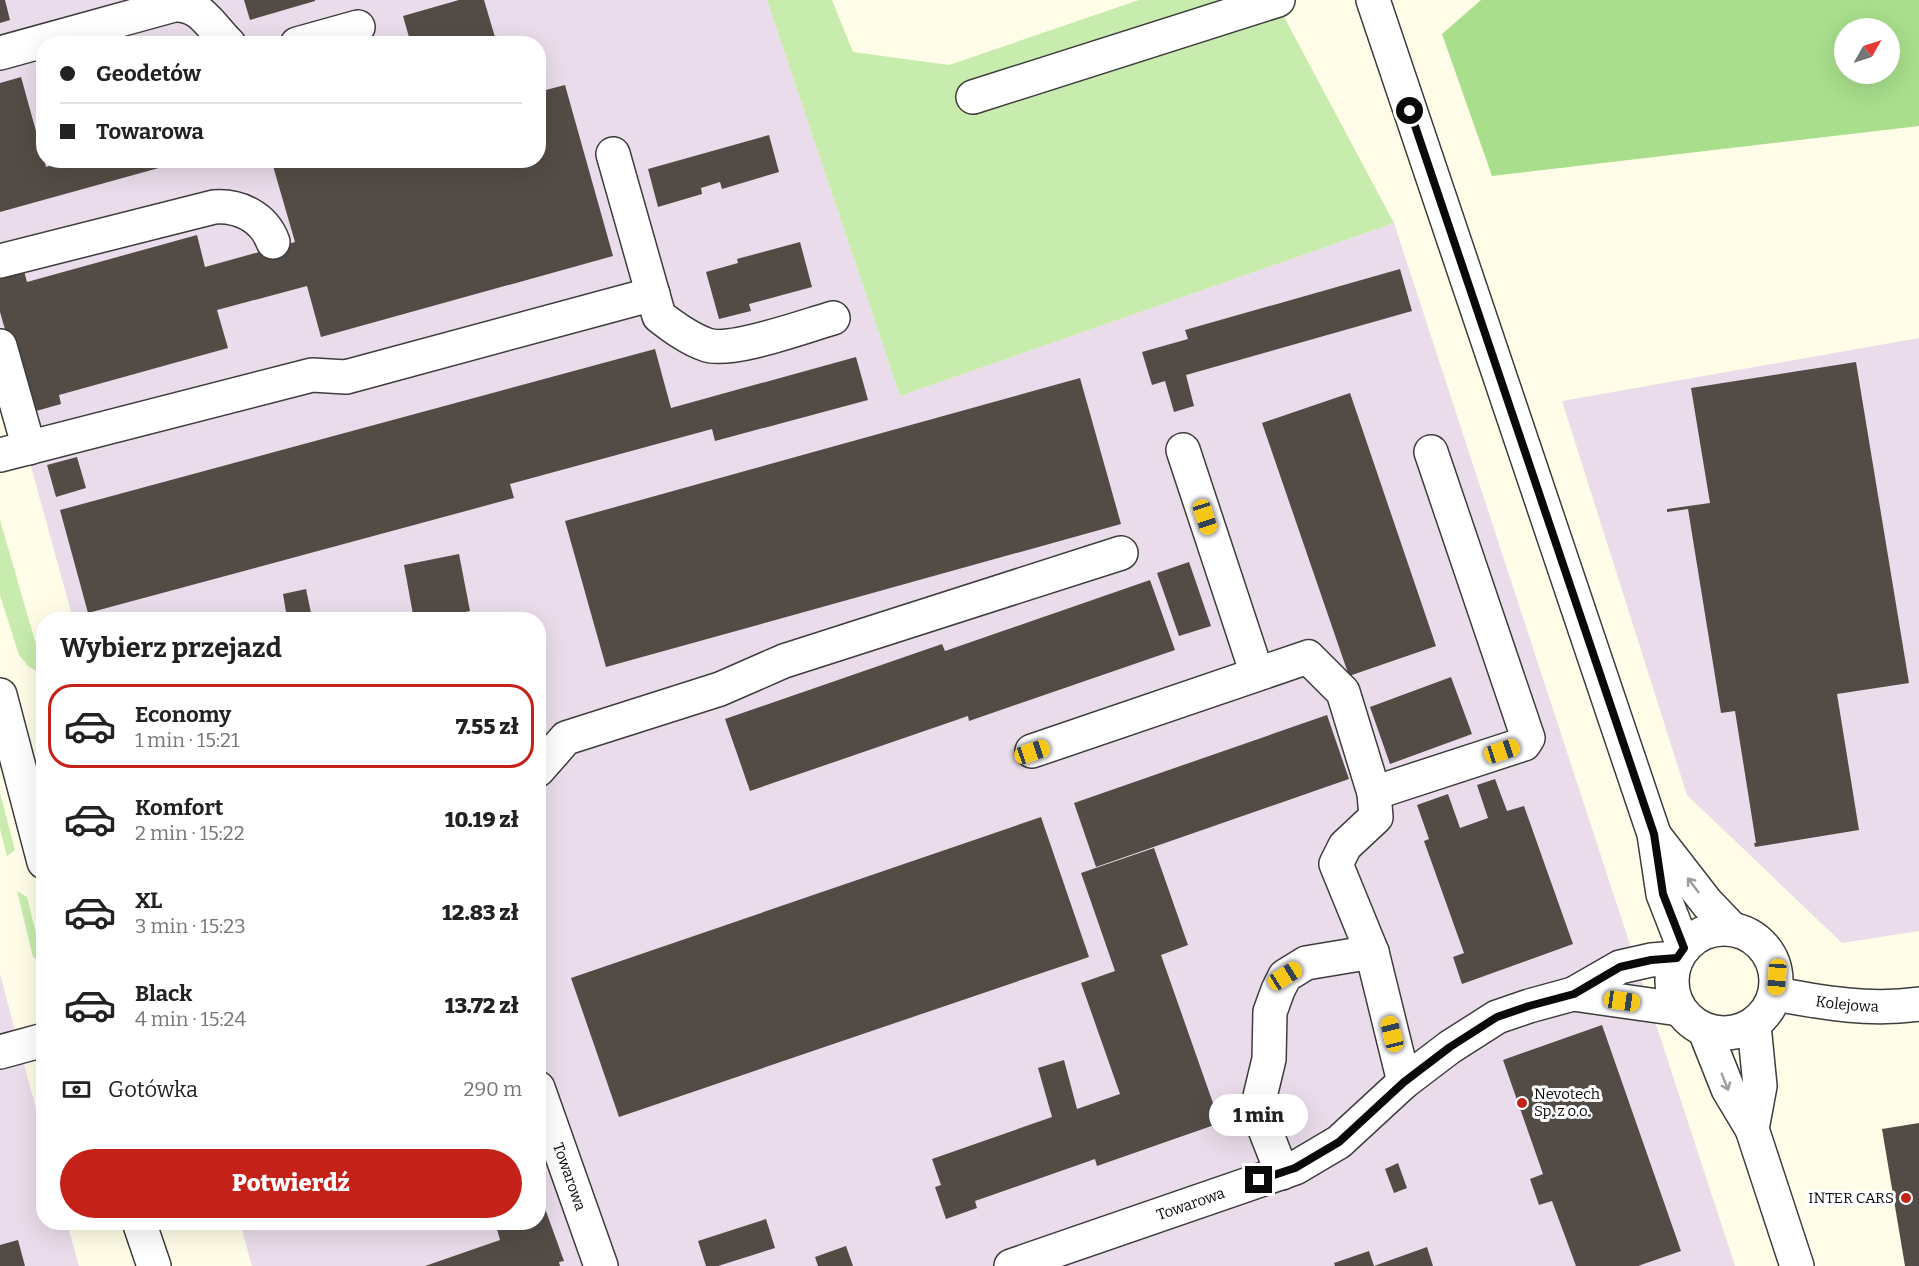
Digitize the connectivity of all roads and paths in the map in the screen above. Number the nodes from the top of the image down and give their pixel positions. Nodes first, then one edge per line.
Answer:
1 (1278, 0) edge
2 (1373, 0) edge
3 (358, 27) dead end
4 (62, 36) edge
5 (222, 36) edge
6 (326, 36) edge
7 (36, 43) edge
8 (0, 53) edge
9 (973, 97) dead end
10 (614, 154) dead end
11 (273, 242) dead end
12 (0, 261) edge
13 (653, 294) junction
14 (833, 318) dead end
15 (0, 346) edge
16 (1183, 450) dead end
17 (15, 451) edge
18 (1431, 452) dead end
19 (1121, 553) dead end
20 (1257, 674) junction
21 (0, 695) edge
22 (1032, 752) dead end
23 (546, 761) edge
24 (1374, 794) junction
25 (36, 831) edge
26 (1654, 834) junction
27 (1732, 929) junction
28 (1372, 952) junction
29 (1681, 953) junction
30 (1574, 994) junction
31 (1776, 994) junction
32 (1919, 1004) edge
33 (1679, 1009) junction
34 (1754, 1025) junction
35 (1705, 1031) junction
36 (36, 1042) edge
37 (0, 1052) edge
38 (1404, 1082) junction
39 (546, 1111) edge
40 (1752, 1130) junction
41 (1281, 1173) junction
42 (142, 1230) edge
43 (154, 1265) edge
44 (600, 1266) edge
45 (1011, 1266) edge
46 (1797, 1266) edge

1 - 9 street
2 - 26 street
3 - 6 street
4 - 5 street
7 - 8 street
10 - 13 street
11 - 12 street
13 - 14 street
13 - 17 street
15 - 17 street
16 - 20 street
18 - 24 street
19 - 23 street
20 - 22 street
20 - 24 street
21 - 25 street
24 - 28 street
27 -> 26 street
26 - 29 street
27 - 29 street
27 - 31 street
28 - 38 street
28 - 41 street
29 - 30 street
29 - 33 street
30 - 33 street
30 - 38 street, Towarowa
31 - 32 street, Kolejowa
31 - 34 street
33 - 35 street
34 - 35 street
34 - 40 street
35 -> 40 street
36 - 37 street
38 - 41 street, Towarowa
39 - 44 street, Towarowa
40 - 46 street
41 - 45 street, Towarowa
42 - 43 street

